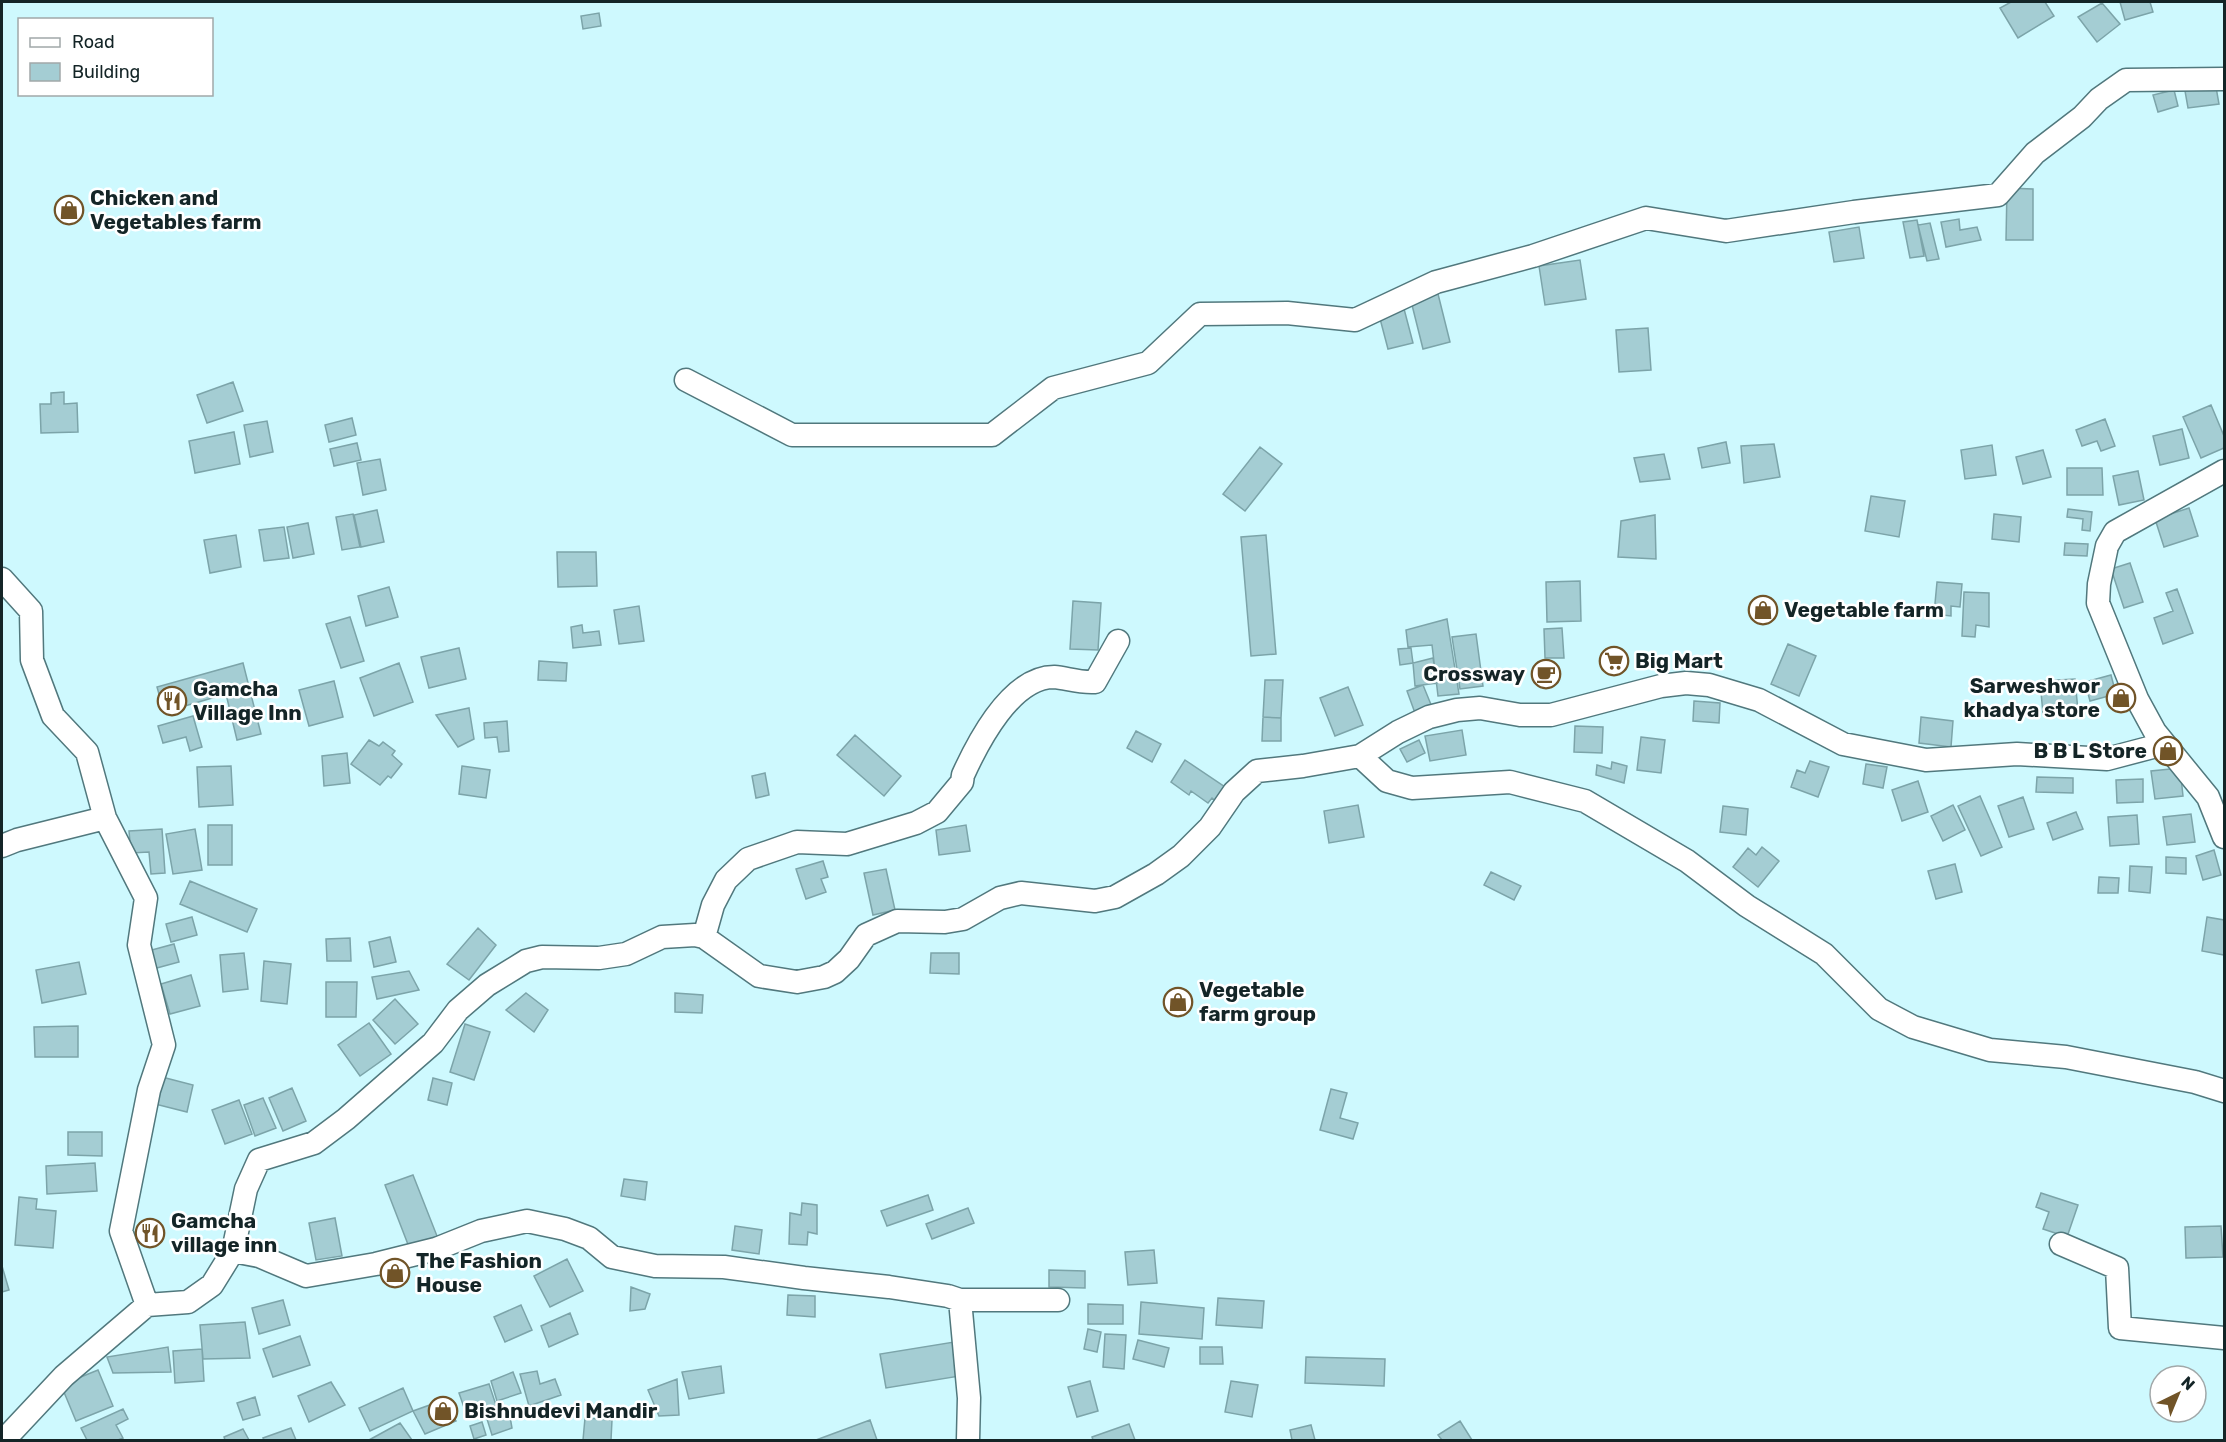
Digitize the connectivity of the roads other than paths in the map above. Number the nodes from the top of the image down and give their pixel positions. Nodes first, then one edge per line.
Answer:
1 (2224, 79) edge
2 (686, 380) dead end
3 (2224, 471) edge
4 (2, 579) edge
5 (1118, 641) dead end
6 (2164, 744) junction
7 (1360, 756) junction
8 (105, 818) junction
9 (2224, 837) edge
10 (2, 846) edge
11 (704, 937) junction
12 (2224, 1091) edge
13 (2061, 1244) dead end
14 (233, 1251) junction
15 (960, 1300) junction
16 (1058, 1300) dead end
17 (147, 1305) junction
18 (2224, 1338) edge
19 (6, 1440) edge
20 (968, 1440) edge

1 - 2 street
3 - 6 street
4 - 8 street
5 - 11 street
6 - 7 street
6 - 9 street
7 - 11 street
7 - 12 street
8 - 10 street
8 - 17 street
11 - 14 street
13 - 18 street
14 - 15 street
14 - 17 street
15 - 16 street
15 - 20 street
17 - 19 street

